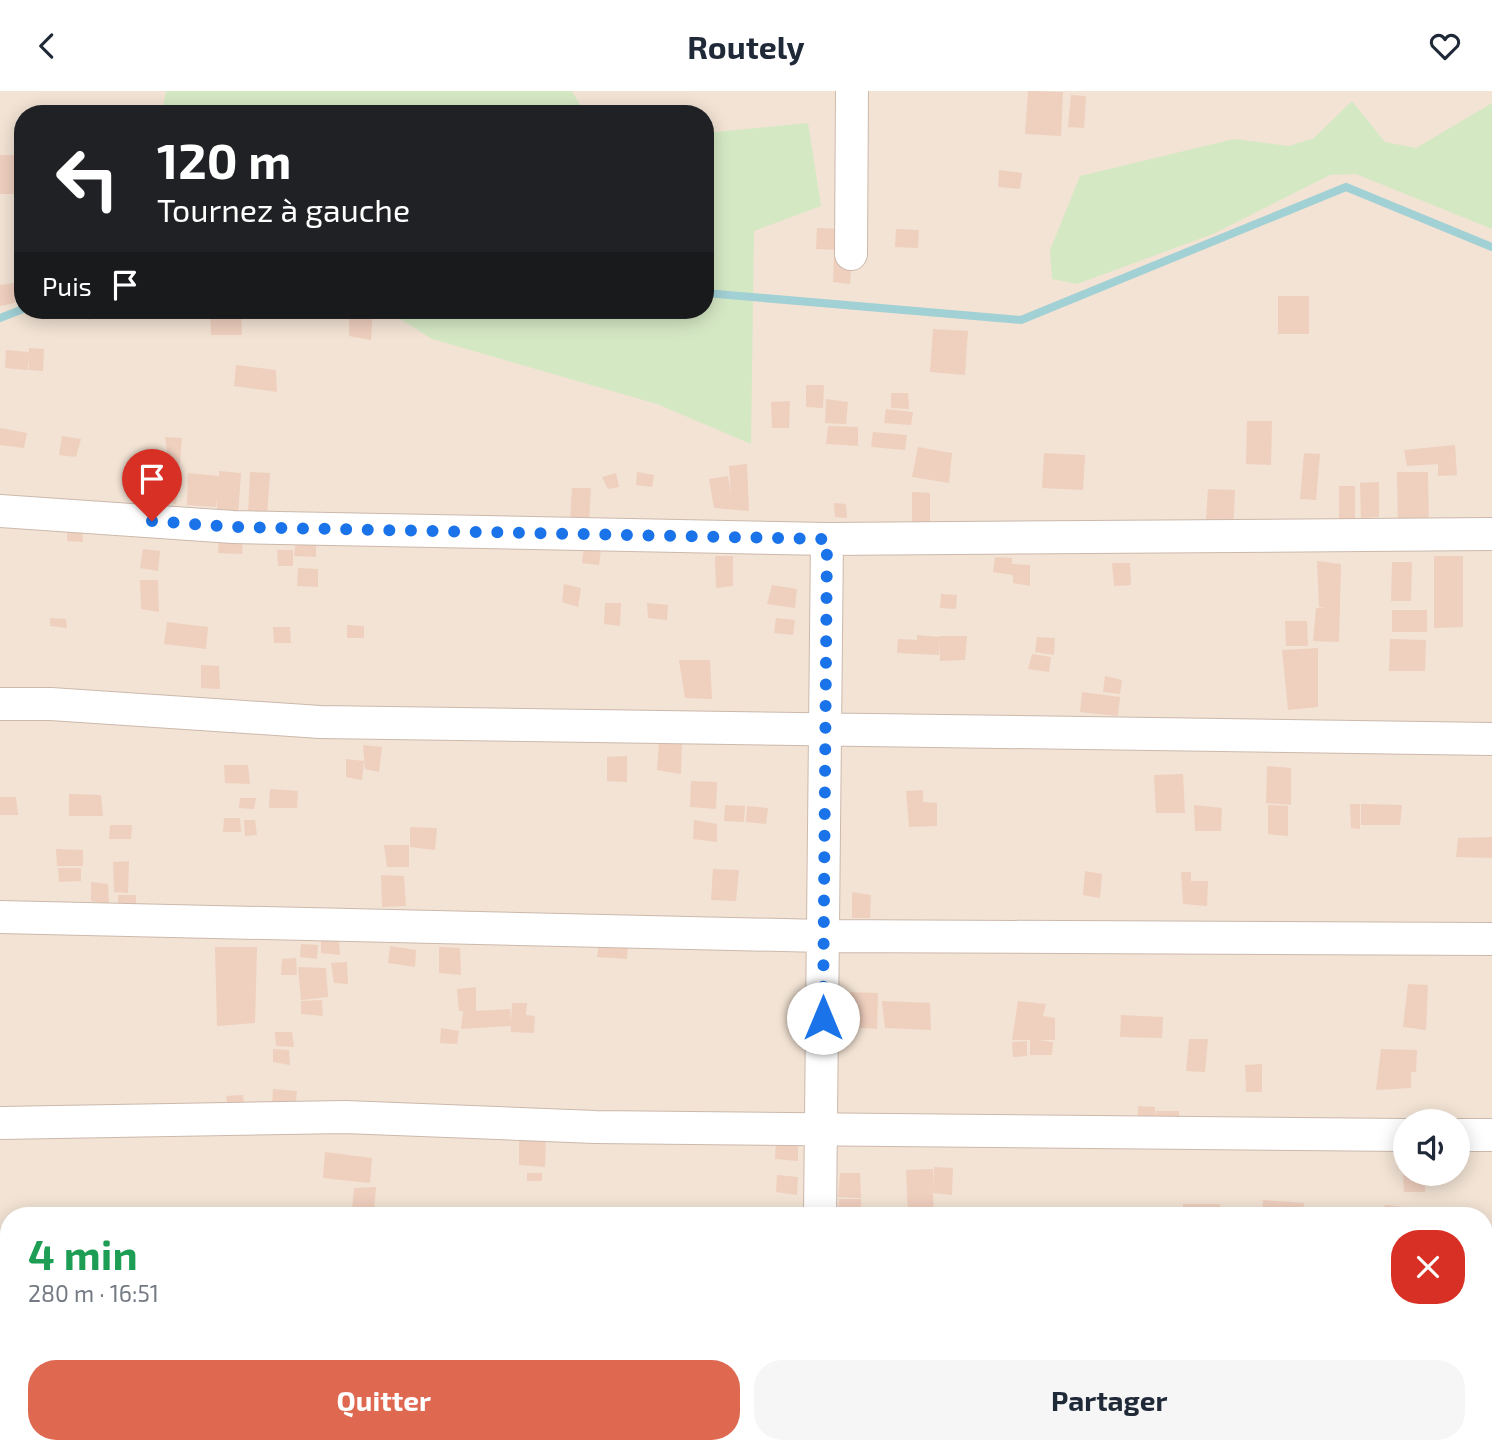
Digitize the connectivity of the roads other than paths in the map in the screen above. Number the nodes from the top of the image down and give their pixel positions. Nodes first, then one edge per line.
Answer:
1 (852, 91) edge
2 (850, 254) dead end
3 (0, 511) edge
4 (1492, 534) edge
5 (827, 539) junction
6 (0, 704) edge
7 (825, 731) junction
8 (1492, 739) edge
9 (0, 917) edge
10 (823, 936) junction
11 (1492, 939) edge
12 (0, 1122) edge
13 (821, 1130) junction
14 (1393, 1135) edge
15 (1470, 1135) edge
16 (1492, 1135) edge
17 (820, 1207) edge

1 - 2 street
3 - 5 street
4 - 5 street
5 - 7 street
6 - 7 street
7 - 8 street
7 - 10 street
9 - 10 street
10 - 11 street
10 - 13 street
12 - 13 street
13 - 14 street
13 - 17 street
15 - 16 street

